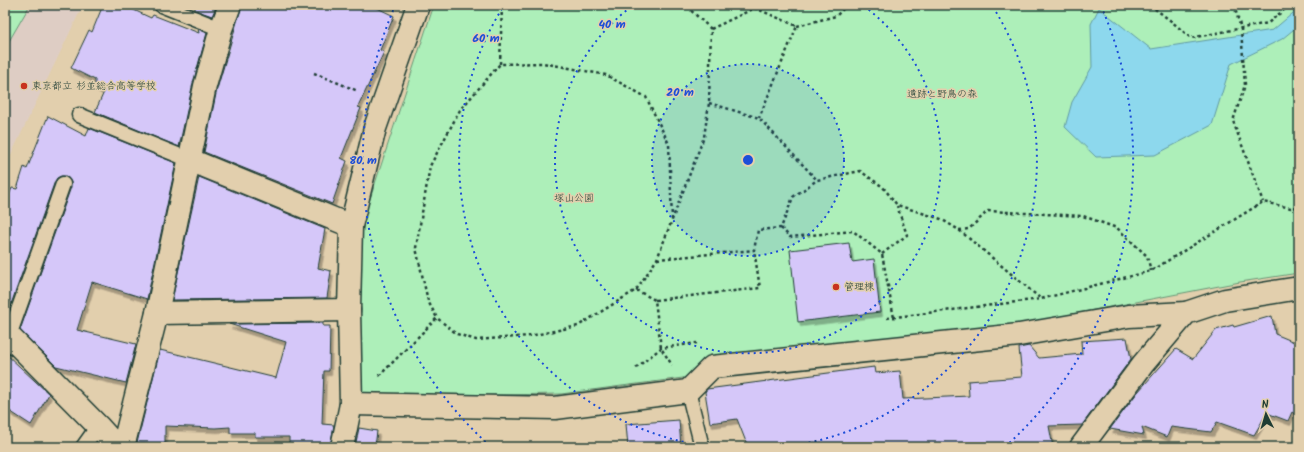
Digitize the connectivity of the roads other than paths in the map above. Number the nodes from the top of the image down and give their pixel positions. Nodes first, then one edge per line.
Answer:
1 (161, 5) edge
2 (230, 5) edge
3 (418, 5) edge
4 (221, 29) junction
5 (79, 115) dead end
6 (190, 160) junction
7 (63, 184) dead end
8 (352, 226) junction
9 (1299, 288) edge
10 (349, 310) junction
11 (156, 313) junction
12 (1186, 313) junction
13 (7, 335) edge
14 (688, 391) junction
15 (351, 404) junction
16 (98, 426) junction
17 (83, 447) edge
18 (117, 447) edge
19 (123, 447) edge
20 (342, 447) edge
21 (702, 447) edge
22 (1081, 447) edge

1 - 4 lane
2 - 4 street
3 - 8 street
4 - 6 street
5 - 6 lane
6 - 8 street
6 - 11 street
7 - 13 lane
8 - 10 street
9 - 12 street
10 - 11 street
10 - 15 street
11 - 19 street
12 - 14 street
12 - 22 street
13 - 16 street
14 - 15 street
14 - 21 lane
15 - 20 street
16 - 17 lane
16 - 18 street

